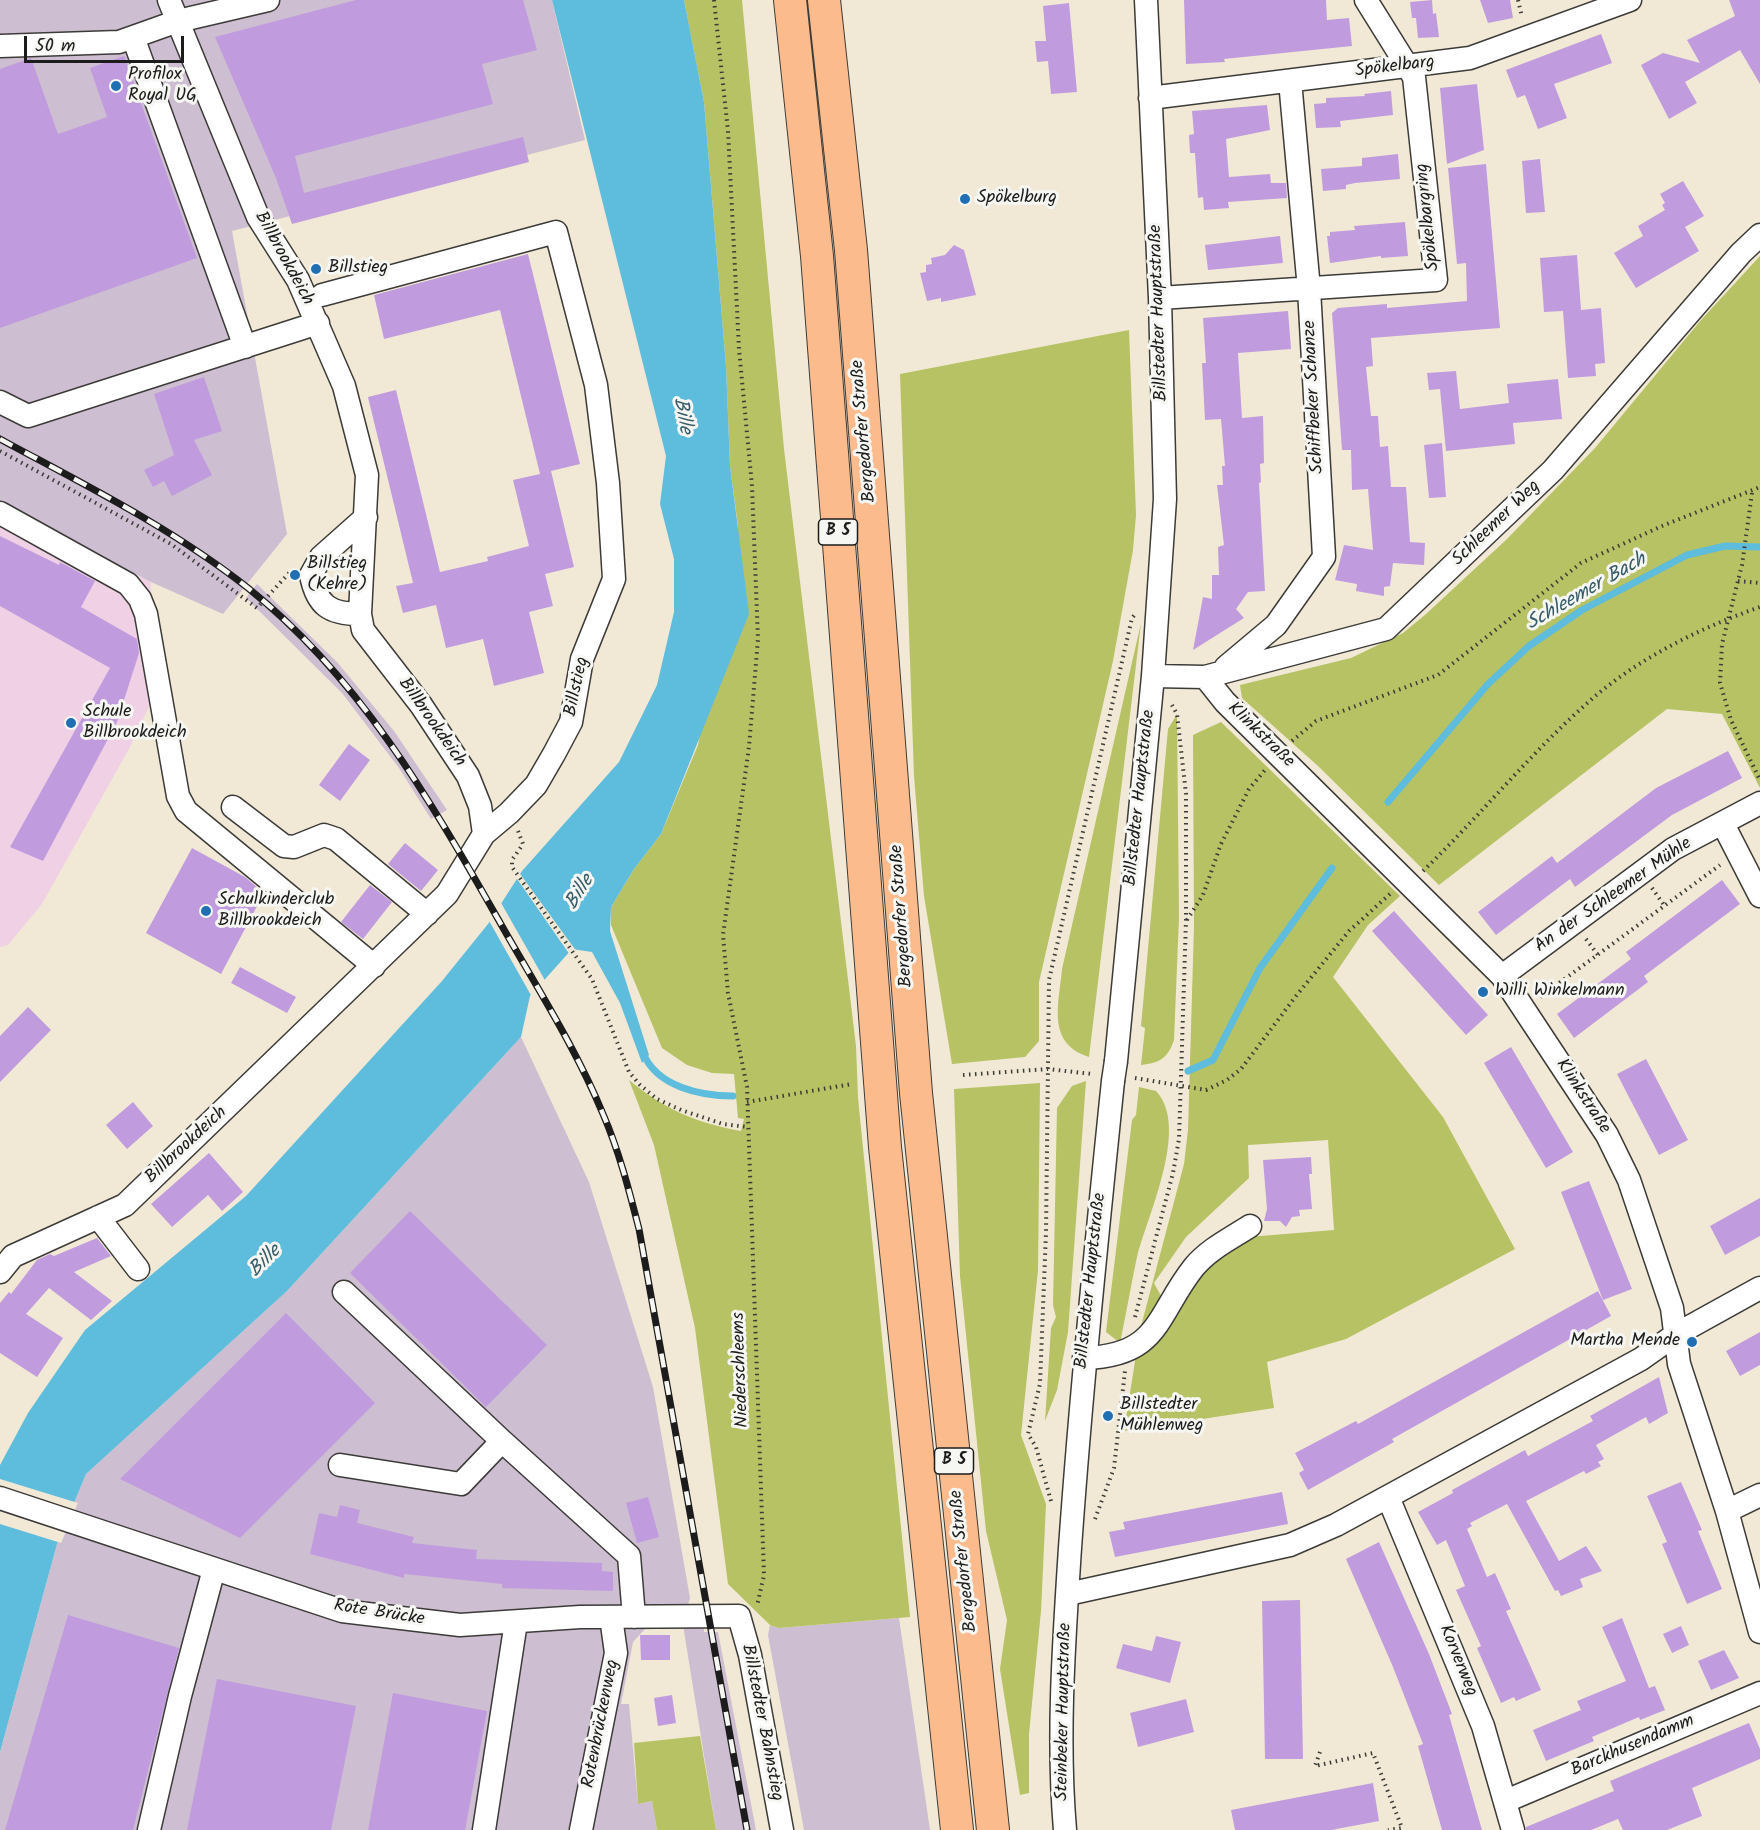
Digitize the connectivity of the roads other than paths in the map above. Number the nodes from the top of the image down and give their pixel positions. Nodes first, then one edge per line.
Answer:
1 (169, 0) edge
2 (268, 0) edge
3 (790, 0) edge
4 (824, 0) edge
5 (1146, 0) edge
6 (1366, 0) edge
7 (1630, 0) edge
8 (178, 21) junction
9 (133, 37) junction
10 (0, 46) edge
11 (1407, 68) junction
12 (1290, 81) junction
13 (1150, 98) junction
14 (1760, 235) edge
15 (1309, 289) junction
16 (322, 295) dead end
17 (1160, 298) junction
18 (318, 323) junction
19 (245, 347) junction
20 (0, 402) edge
21 (0, 513) edge
22 (366, 517) junction
23 (360, 614) junction
24 (1213, 675) junction
25 (1154, 676) junction
26 (1760, 803) edge
27 (233, 807) dead end
28 (1723, 824) junction
29 (484, 834) junction
30 (1760, 896) edge
31 (427, 914) junction
32 (374, 966) junction
33 (1503, 976) junction
34 (98, 1217) junction
35 (1250, 1226) dead end
36 (138, 1269) dead end
37 (0, 1272) edge
38 (1760, 1288) edge
39 (344, 1292) dead end
40 (1675, 1335) junction
41 (1084, 1358) junction
42 (502, 1441) junction
43 (340, 1465) dead end
44 (1760, 1495) edge
45 (1388, 1497) junction
46 (0, 1498) edge
47 (1727, 1511) junction
48 (214, 1569) junction
49 (1068, 1594) junction
50 (747, 1613) joint
51 (611, 1617) junction
52 (634, 1617) junction
53 (516, 1622) junction
54 (1760, 1632) edge
55 (1760, 1694) edge
56 (1506, 1801) junction
57 (149, 1830) edge
58 (484, 1830) edge
59 (581, 1830) edge
60 (782, 1830) edge
61 (957, 1830) edge
62 (993, 1830) edge
63 (1065, 1830) edge
64 (1513, 1830) edge

1 - 8 street, Billbrookdeich
2 - 8 street
3 - 61 highway, Bergedorfer Straße / B 5
4 - 62 highway, Bergedorfer Straße / B 5
5 - 13 street, Billstedter Hauptstraße
6 - 11 street, Spökelbargring
7 - 11 street, Spökelbarg
8 - 9 street
8 - 18 street, Billbrookdeich
9 - 10 street
9 - 19 street
11 - 12 street, Spökelbarg
11 - 15 street, Spökelbargring
12 - 13 street, Spökelbarg
12 - 15 street, Schiffbeker Schanze
13 - 17 street, Billstedter Hauptstraße
14 - 24 street, Schleemer Weg
15 - 17 street, Spökelbargring
15 - 24 street, Schiffbeker Schanze
16 - 29 street, Billstieg
17 - 25 street, Billstedter Hauptstraße
18 - 19 street
18 - 22 street, Billbrookdeich
19 - 20 street
21 - 32 street
22 - 23 street, Billbrookdeich
22 - 23 street
23 - 29 street, Billbrookdeich
24 - 25 street, Schleemer Weg
24 - 33 street, Klinkstraße
25 - 41 street, Billstedter Hauptstraße
26 - 28 street, An der Schleemer Mühle
27 - 31 street
28 - 30 street
28 - 33 street, An der Schleemer Mühle
29 - 31 street, Billbrookdeich
31 - 32 street, Billbrookdeich
32 - 34 street, Billbrookdeich
33 - 40 street, Klinkstraße
34 - 36 street
34 - 37 street, Billbrookdeich
35 - 41 street
38 - 40 street
39 - 42 street
40 - 45 street
40 - 47 street, Klinkstraße
41 - 49 street, Billstedter Hauptstraße
42 - 43 street
42 - 52 street
44 - 47 street
45 - 49 street
45 - 56 street, Korverweg
46 - 48 street, Rote Brücke
47 - 54 street, Klinkstraße
48 - 53 street, Rote Brücke
48 - 57 street
49 - 63 street, Steinbeker Hauptstraße
50 - 52 street, Rote Brücke
50 - 60 street, Billstedter Bahnstieg
51 - 52 street, Rote Brücke
51 - 53 street, Rote Brücke
51 - 59 street, Rotenbrückenweg
53 - 58 street
55 - 56 street, Barckhusendamm
56 - 64 street, Korverweg

